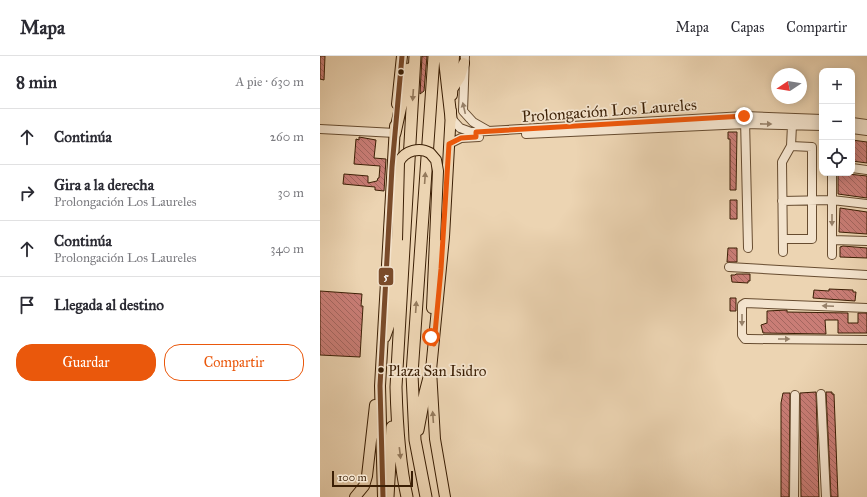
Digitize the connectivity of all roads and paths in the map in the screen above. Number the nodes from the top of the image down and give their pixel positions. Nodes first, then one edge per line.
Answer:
1 (402, 56) edge
2 (410, 56) edge
3 (415, 56) edge
4 (434, 56) edge
5 (444, 56) edge
6 (454, 56) edge
7 (464, 60) edge
8 (452, 90) junction
9 (450, 118) junction
10 (819, 119) edge
11 (745, 120) junction
12 (855, 122) edge
13 (867, 124) edge
14 (792, 125) junction
15 (626, 126) junction
16 (819, 126) edge
17 (320, 129) edge
18 (855, 129) edge
19 (492, 131) junction
20 (867, 131) edge
21 (395, 133) junction
22 (476, 134) junction
23 (449, 144) junction
24 (791, 146) junction
25 (855, 168) edge
26 (867, 170) edge
27 (832, 176) edge
28 (812, 200) junction
29 (832, 200) junction
30 (782, 201) junction
31 (867, 204) edge
32 (783, 239) junction
33 (832, 240) junction
34 (867, 241) edge
35 (748, 248) dead end
36 (783, 252) dead end
37 (832, 255) dead end
38 (729, 267) dead end
39 (867, 275) edge
40 (867, 308) edge
41 (867, 340) edge
42 (382, 343) junction
43 (434, 344) junction
44 (431, 370) junction
45 (380, 386) junction
46 (396, 387) junction
47 (821, 394) dead end
48 (795, 395) dead end
49 (415, 440) junction
50 (355, 497) edge
51 (383, 497) edge
52 (388, 497) edge
53 (407, 497) edge
54 (426, 497) edge
55 (445, 497) edge
56 (794, 497) edge
57 (826, 497) edge

1 - 21 main road
2 - 21 highway
3 -> 46 highway
49 -> 4 highway
5 - 9 highway
6 - 8 main road
7 - 8 main road
19 -> 7 street
8 - 9 main road
9 - 22 street, Prolongación Los Laureles
9 - 23 main road
10 - 11 street, Prolongación Los Laureles
11 -> 14 street, Prolongación Los Laureles
11 - 15 street, Prolongación Los Laureles
11 - 35 street
12 - 13 street
14 - 16 street, Prolongación Los Laureles
14 - 24 street
15 - 19 street, Prolongación Los Laureles
15 - 22 street, Prolongación Los Laureles
17 - 21 street
18 - 20 street
19 - 22 street, Prolongación Los Laureles
21 - 42 main road
22 - 23 street, Prolongación Los Laureles
23 - 43 main road
24 - 28 street
24 - 30 street
25 - 26 street
27 - 29 street
28 - 29 street
28 - 30 street
28 - 32 street
29 - 31 street
29 -> 33 street
30 - 32 street
32 - 36 street
33 - 34 street
33 - 37 street
38 - 39 street
40 -> 41 street
42 - 43 main road, bridge
42 - 45 main road
43 - 44 main road
44 - 49 highway
55 -> 44 main road
45 - 50 main road
45 - 51 main road
46 - 52 highway
46 -> 53 highway
47 - 57 street
48 - 56 street
49 - 54 highway

